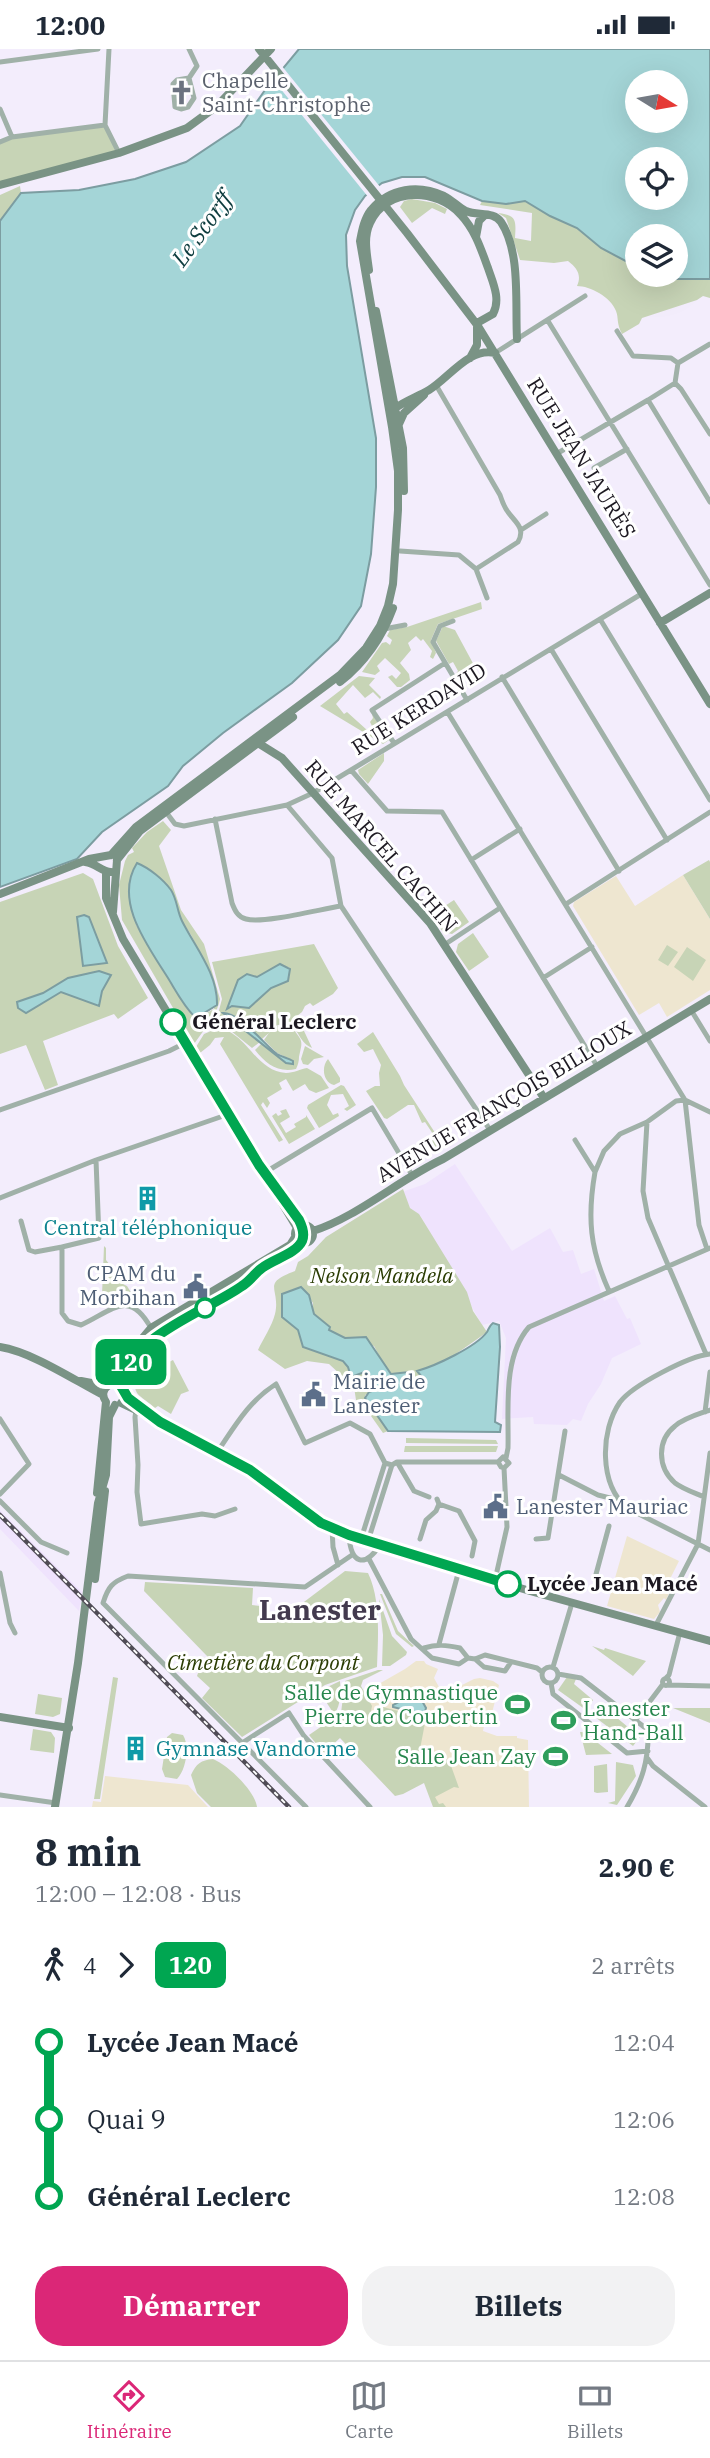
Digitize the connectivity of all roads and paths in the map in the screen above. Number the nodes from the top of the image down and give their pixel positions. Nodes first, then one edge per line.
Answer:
1 (99, 49) edge
2 (109, 49) edge
3 (189, 49) edge
4 (259, 49) edge
5 (271, 49) edge
6 (0, 62) edge
7 (189, 78) junction
8 (0, 109) edge
9 (105, 125) junction
10 (12, 137) junction
11 (0, 142) edge
12 (119, 153) junction
13 (0, 185) edge
14 (485, 215) junction
15 (476, 237) junction
16 (585, 296) dead end
17 (548, 321) junction
18 (477, 323) junction
19 (617, 331) dead end
20 (517, 339) junction
21 (710, 344) edge
22 (495, 353) junction
23 (470, 358) junction
24 (678, 363) junction
25 (675, 383) junction
26 (432, 388) junction
27 (393, 389) junction
28 (411, 398) junction
29 (648, 400) junction
30 (393, 410) junction
31 (610, 420) junction
32 (398, 426) junction
33 (710, 434) edge
34 (627, 449) junction
35 (558, 453) junction
36 (594, 468) dead end
37 (710, 502) edge
38 (546, 514) dead end
39 (521, 530) junction
40 (400, 551) junction
41 (476, 569) junction
42 (710, 585) edge
43 (643, 593) junction
44 (710, 593) edge
45 (487, 598) dead end
46 (600, 619) junction
47 (453, 621) dead end
48 (660, 623) junction
49 (405, 625) dead end
50 (384, 629) junction
51 (551, 649) junction
52 (445, 663) junction
53 (502, 677) junction
54 (467, 700) junction
55 (710, 704) edge
56 (448, 713) junction
57 (272, 733) junction
58 (258, 743) junction
59 (394, 743) junction
60 (282, 758) junction
61 (351, 770) junction
62 (313, 793) junction
63 (710, 800) edge
64 (287, 805) junction
65 (166, 812) junction
66 (710, 812) edge
67 (215, 819) junction
68 (520, 829) junction
69 (667, 840) junction
70 (471, 859) junction
71 (115, 861) junction
72 (103, 865) junction
73 (619, 871) junction
74 (0, 894) edge
75 (566, 904) junction
76 (341, 906) junction
77 (500, 908) junction
78 (113, 913) junction
79 (444, 946) junction
80 (592, 947) junction
81 (543, 978) junction
82 (710, 999) edge
83 (691, 1010) junction
84 (646, 1038) junction
85 (710, 1041) edge
86 (185, 1043) junction
87 (597, 1066) junction
88 (544, 1098) junction
89 (685, 1100) junction
90 (0, 1110) edge
91 (710, 1112) edge
92 (229, 1114) junction
93 (647, 1122) junction
94 (490, 1130) junction
95 (575, 1140) dead end
96 (96, 1160) junction
97 (595, 1172) junction
98 (412, 1175) junction
99 (266, 1176) junction
100 (0, 1198) edge
101 (21, 1221) dead end
102 (298, 1230) junction
103 (313, 1231) junction
104 (304, 1243) junction
105 (62, 1247) junction
106 (708, 1248) edge
107 (668, 1266) junction
108 (609, 1291) junction
109 (151, 1328) junction
110 (150, 1341) junction
111 (0, 1347) edge
112 (708, 1354) edge
113 (710, 1372) edge
114 (114, 1395) junction
115 (136, 1411) junction
116 (707, 1411) edge
117 (0, 1419) edge
118 (160, 1422) junction
119 (565, 1431) dead end
120 (218, 1451) junction
121 (710, 1453) edge
122 (506, 1458) junction
123 (498, 1462) junction
124 (391, 1463) junction
125 (504, 1468) junction
126 (106, 1475) junction
127 (559, 1475) junction
128 (0, 1494) edge
129 (429, 1497) dead end
130 (704, 1497) junction
131 (618, 1500) junction
132 (0, 1501) edge
133 (98, 1503) junction
134 (235, 1509) dead end
135 (609, 1527) dead end
136 (332, 1528) junction
137 (349, 1535) junction
138 (536, 1539) dead end
139 (364, 1540) junction
140 (698, 1544) junction
141 (380, 1545) junction
142 (710, 1551) edge
143 (67, 1553) dead end
144 (352, 1555) junction
145 (415, 1556) junction
146 (471, 1556) dead end
147 (369, 1559) junction
148 (338, 1565) junction
149 (465, 1569) junction
150 (0, 1573) edge
151 (595, 1578) dead end
152 (495, 1580) junction
153 (91, 1587) junction
154 (572, 1603) junction
155 (656, 1625) junction
156 (680, 1632) junction
157 (15, 1633) dead end
158 (710, 1641) edge
159 (439, 1644) junction
160 (424, 1648) junction
161 (471, 1658) junction
162 (511, 1662) junction
163 (552, 1667) junction
164 (542, 1672) junction
165 (558, 1674) junction
166 (666, 1682) junction
167 (551, 1683) junction
168 (710, 1686) edge
169 (0, 1717) edge
170 (635, 1721) junction
171 (69, 1728) junction
172 (242, 1743) junction
173 (648, 1755) junction
174 (0, 1795) edge
175 (56, 1805) edge
176 (306, 1807) edge
177 (370, 1807) edge
178 (626, 1807) edge
179 (705, 1807) edge

1 - 6 street
2 - 9 street
3 - 7 street
4 - 18 street, RUE JEAN JAURÈS
5 - 12 street
7 - 7 street
8 - 10 street
9 - 10 street
9 - 12 street
10 - 11 street
12 - 13 street
14 - 15 street
14 - 20 street
14 - 30 street
15 - 18 street
15 - 27 street
16 - 17 street
17 - 20 street
17 - 31 street
18 - 22 street, RUE JEAN JAURÈS
18 - 23 street
19 - 24 street
20 - 22 street
21 - 24 street
22 - 23 street
22 - 35 street, RUE JEAN JAURÈS
23 - 26 street
24 - 25 street
25 - 29 street
25 - 33 street
26 - 28 street
26 - 32 street
26 - 39 street
27 - 28 street
27 - 30 street
28 - 30 street
29 - 31 street
29 - 37 street
30 - 32 street
30 - 71 street
31 - 34 street
31 - 35 street
32 - 40 street
34 - 36 street
34 - 42 street
35 - 43 street, RUE JEAN JAURÈS
38 - 39 street
39 - 41 street
40 - 41 street
40 - 50 street
41 - 45 street
43 - 46 street, RUE KERDAVID
43 - 48 street, RUE JEAN JAURÈS
44 - 48 street
46 - 51 street, RUE KERDAVID
46 - 63 street
47 - 52 street
48 - 55 street, RUE JEAN JAURÈS
49 - 50 street
50 - 57 street
51 - 53 street, RUE KERDAVID
51 - 69 street
52 - 54 street
52 - 59 street
53 - 54 street, RUE KERDAVID
53 - 73 street
54 - 56 street, RUE KERDAVID
56 - 59 street, RUE KERDAVID
56 - 68 street
57 - 58 street
57 - 60 street, RUE MARCEL CACHIN
58 - 60 street, RUE MARCEL CACHIN
58 - 65 street
59 - 61 street, RUE KERDAVID
60 - 62 street, RUE MARCEL CACHIN
61 - 62 street, RUE KERDAVID
61 - 70 street
62 - 64 street, RUE KERDAVID
62 - 79 street, RUE MARCEL CACHIN
64 - 67 street, RUE KERDAVID
64 - 76 street
65 - 67 street, RUE KERDAVID
65 - 71 street
66 - 69 street
67 - 76 street
68 - 70 street
68 - 75 street
69 - 73 street
70 - 77 street
71 - 72 street
71 - 72 street
71 - 78 street
72 - 74 street
72 - 78 street
73 - 75 street
75 - 80 street
76 - 94 street
77 - 79 street
77 - 81 street
78 - 86 street
79 - 88 street, RUE MARCEL CACHIN
80 - 81 street
80 - 84 street
81 - 87 street
82 - 83 street, AVENUE FRANÇOIS BILLOUX
83 - 84 street, AVENUE FRANÇOIS BILLOUX
83 - 85 street
84 - 87 street, AVENUE FRANÇOIS BILLOUX
84 - 89 street
86 - 90 street
86 - 92 street
87 - 88 street, AVENUE FRANÇOIS BILLOUX
88 - 94 street, AVENUE FRANÇOIS BILLOUX
89 - 91 street
89 - 93 street
89 - 106 street
92 - 96 street
92 - 99 street
93 - 97 street
93 - 107 street
94 - 98 street, AVENUE FRANÇOIS BILLOUX
95 - 97 street
96 - 100 street
96 - 105 street
97 - 108 street
98 - 99 street
98 - 103 street, AVENUE FRANÇOIS BILLOUX
99 - 102 street
101 - 105 street
102 - 103 street
102 - 104 street
102 - 109 street
103 - 104 street, AVENUE FRANÇOIS BILLOUX
104 - 110 street, AVENUE FRANÇOIS BILLOUX
105 - 109 street
106 - 107 street
107 - 108 street
107 - 112 street
108 - 122 street
109 - 110 street
109 - 114 street
110 - 114 street, AVENUE FRANÇOIS BILLOUX
111 - 114 street
112 - 131 street
113 - 116 street
114 - 115 street
114 - 118 street
114 - 126 street
114 - 133 street
115 - 118 street
115 - 134 street
116 - 130 street
117 - 128 street
118 - 120 street
119 - 127 street
120 - 124 street
120 - 136 street
121 - 130 street
122 - 123 street
122 - 125 street
123 - 124 street
123 - 125 street
124 - 129 street
124 - 139 street
125 - 152 street
126 - 133 street
126 - 153 street
127 - 131 street
127 - 138 street
130 - 140 street
131 - 140 street
132 - 143 street
133 - 153 street
135 - 151 street
136 - 137 street
136 - 148 street
137 - 139 street
137 - 144 street
139 - 141 street
140 - 142 street
140 - 155 street
141 - 145 street
141 - 147 street
144 - 147 street
144 - 148 street
145 - 146 street
145 - 149 street
147 - 160 street
148 - 172 street
149 - 152 street
149 - 159 street
150 - 157 street
152 - 154 street
153 - 171 street
154 - 155 street
154 - 163 street
155 - 156 street
156 - 158 street
156 - 166 street
159 - 160 street
159 - 161 street
160 - 161 street
161 - 162 street
161 - 162 street
162 - 164 street
163 - 164 street
163 - 165 street
164 - 167 street
165 - 167 street
165 - 170 street
166 - 168 street
166 - 170 street
167 - 173 street
169 - 171 street
170 - 173 street
171 - 175 street
172 - 176 street
172 - 177 street
173 - 178 street
173 - 179 street
174 - 175 street

